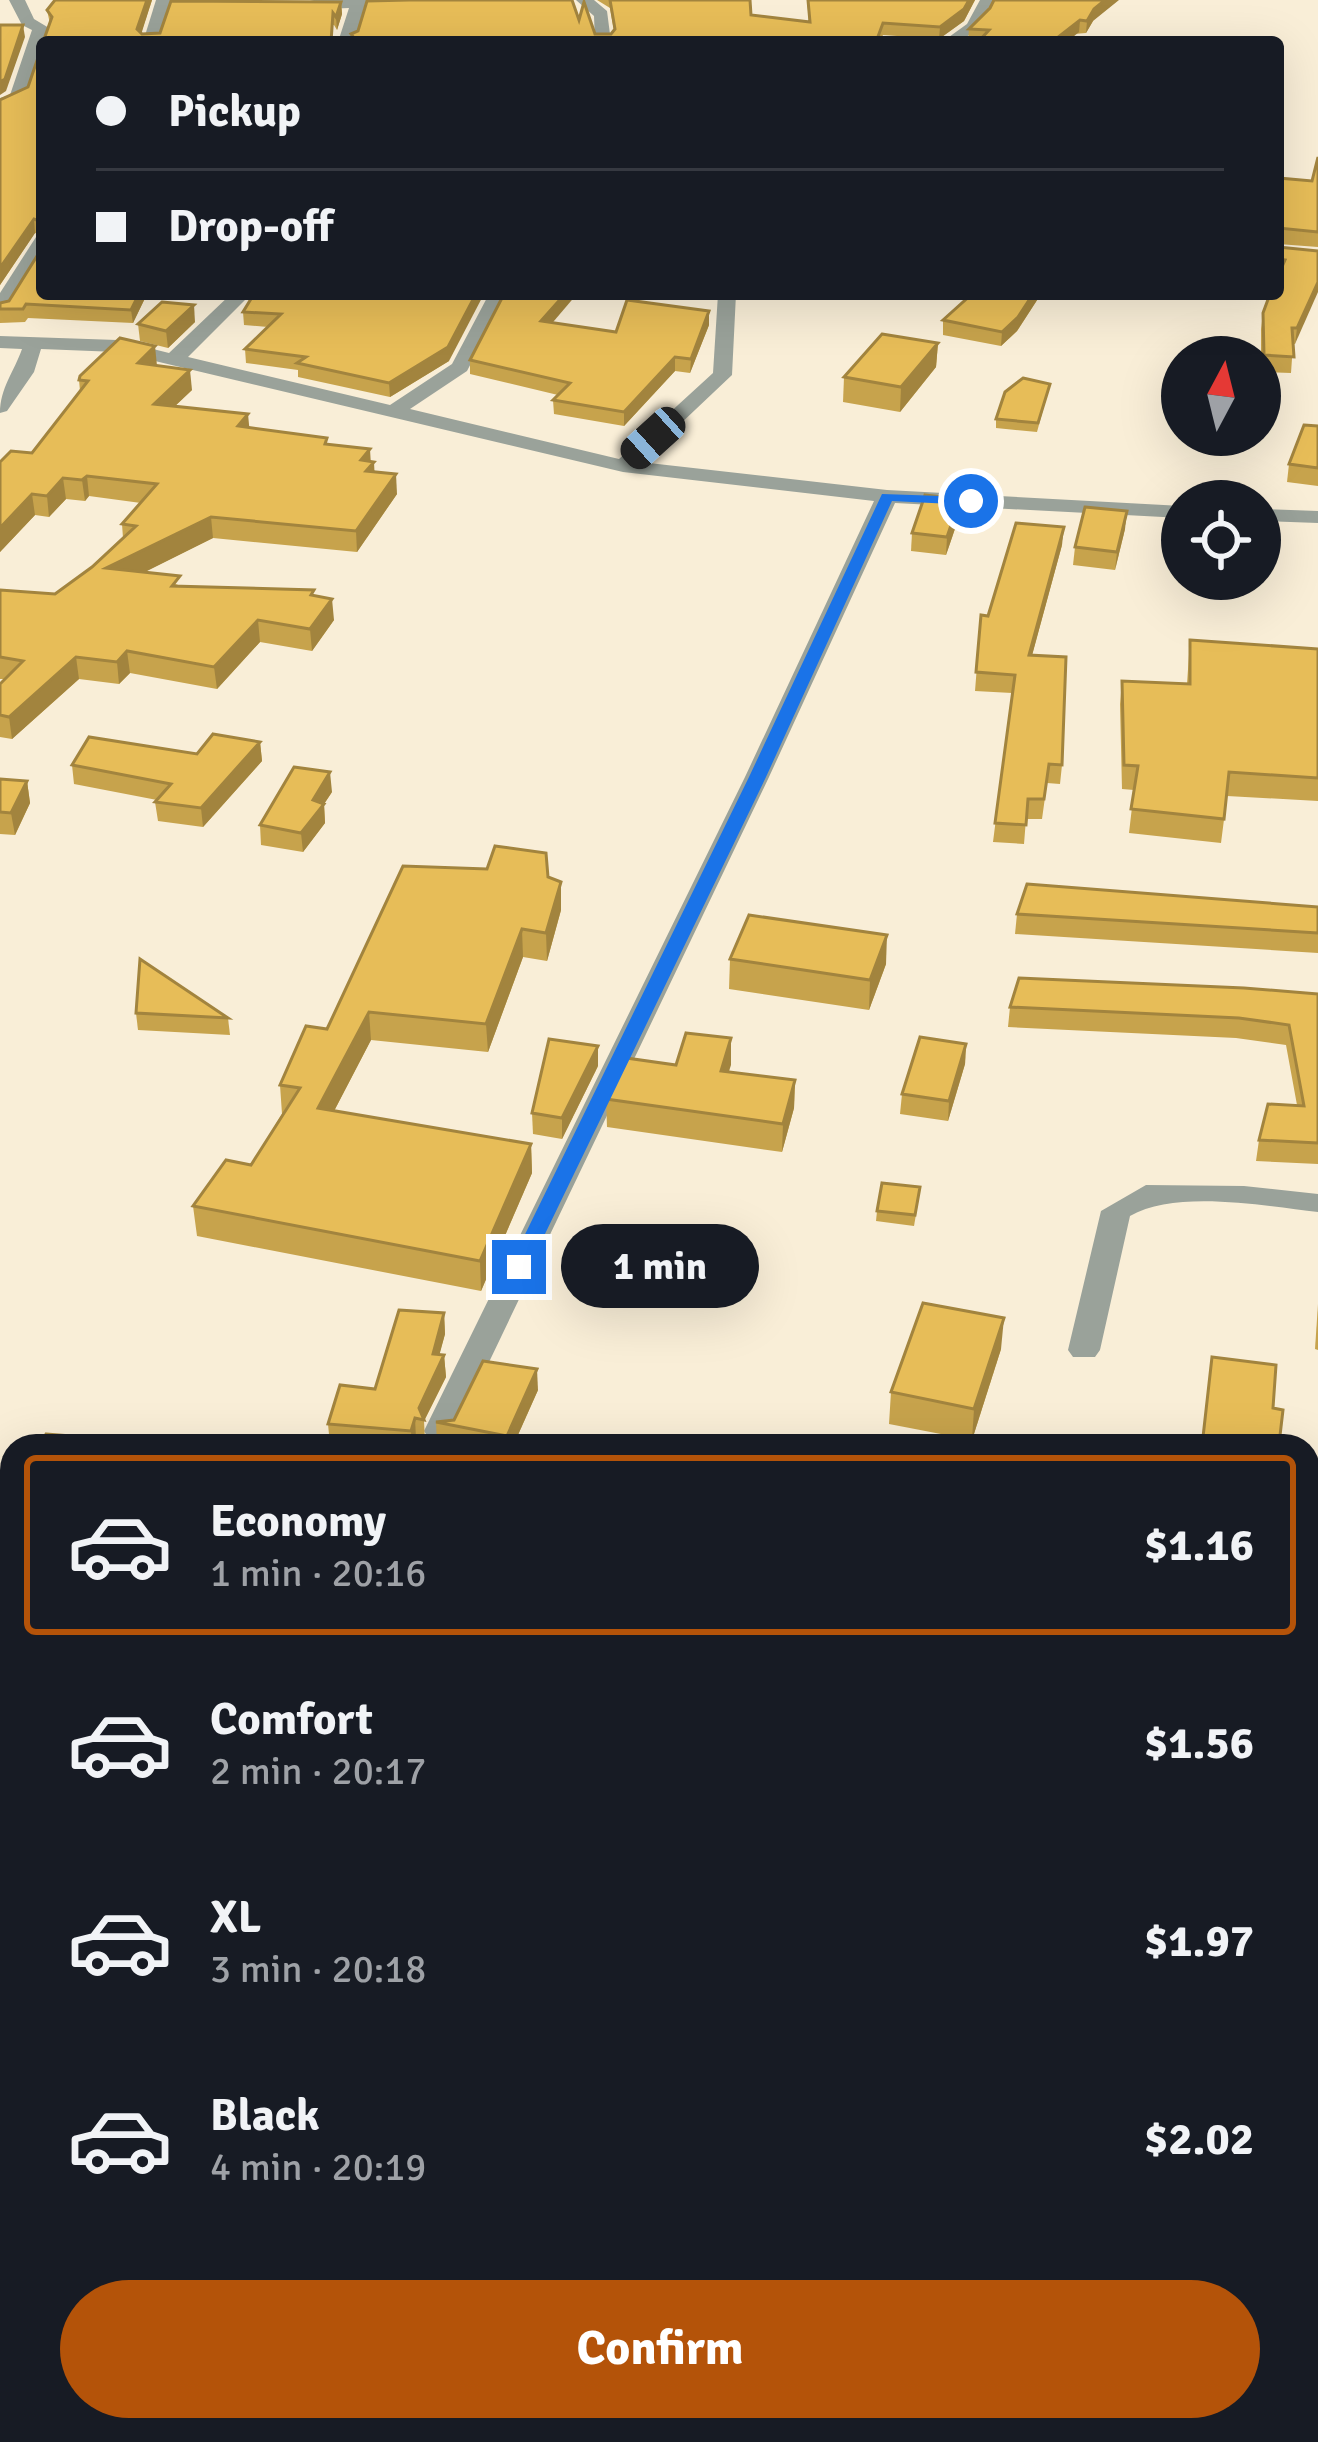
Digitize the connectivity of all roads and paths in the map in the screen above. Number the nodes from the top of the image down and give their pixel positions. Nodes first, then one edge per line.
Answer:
1 (17, 0) edge
2 (480, 0) edge
3 (584, 0) edge
4 (988, 0) edge
5 (169, 2) edge
6 (357, 2) edge
7 (274, 5) edge
8 (38, 36) edge
9 (154, 36) edge
10 (348, 36) edge
11 (603, 36) edge
12 (959, 36) edge
13 (36, 43) edge
14 (0, 104) edge
15 (36, 251) edge
16 (236, 300) edge
17 (495, 300) edge
18 (726, 300) edge
19 (0, 308) edge
20 (0, 342) edge
21 (34, 343) junction
22 (172, 360) junction
23 (0, 407) edge
24 (394, 411) junction
25 (623, 466) junction
26 (887, 496) junction
27 (1161, 511) edge
28 (1281, 516) edge
29 (1318, 517) edge
30 (1318, 1203) edge
31 (1084, 1350) dead end
32 (440, 1431) edge

1 - 8 street
2 - 6 street
3 - 11 street
4 - 12 street
5 - 9 street
6 - 7 street
6 - 10 street
13 - 14 street
15 - 19 street
16 - 22 street
17 - 24 street
18 - 25 street
20 - 21 street
21 - 22 street
21 - 23 street
22 - 24 street
24 - 25 street
25 - 26 street
26 - 27 street
26 - 32 street
28 - 29 street
30 - 31 street

